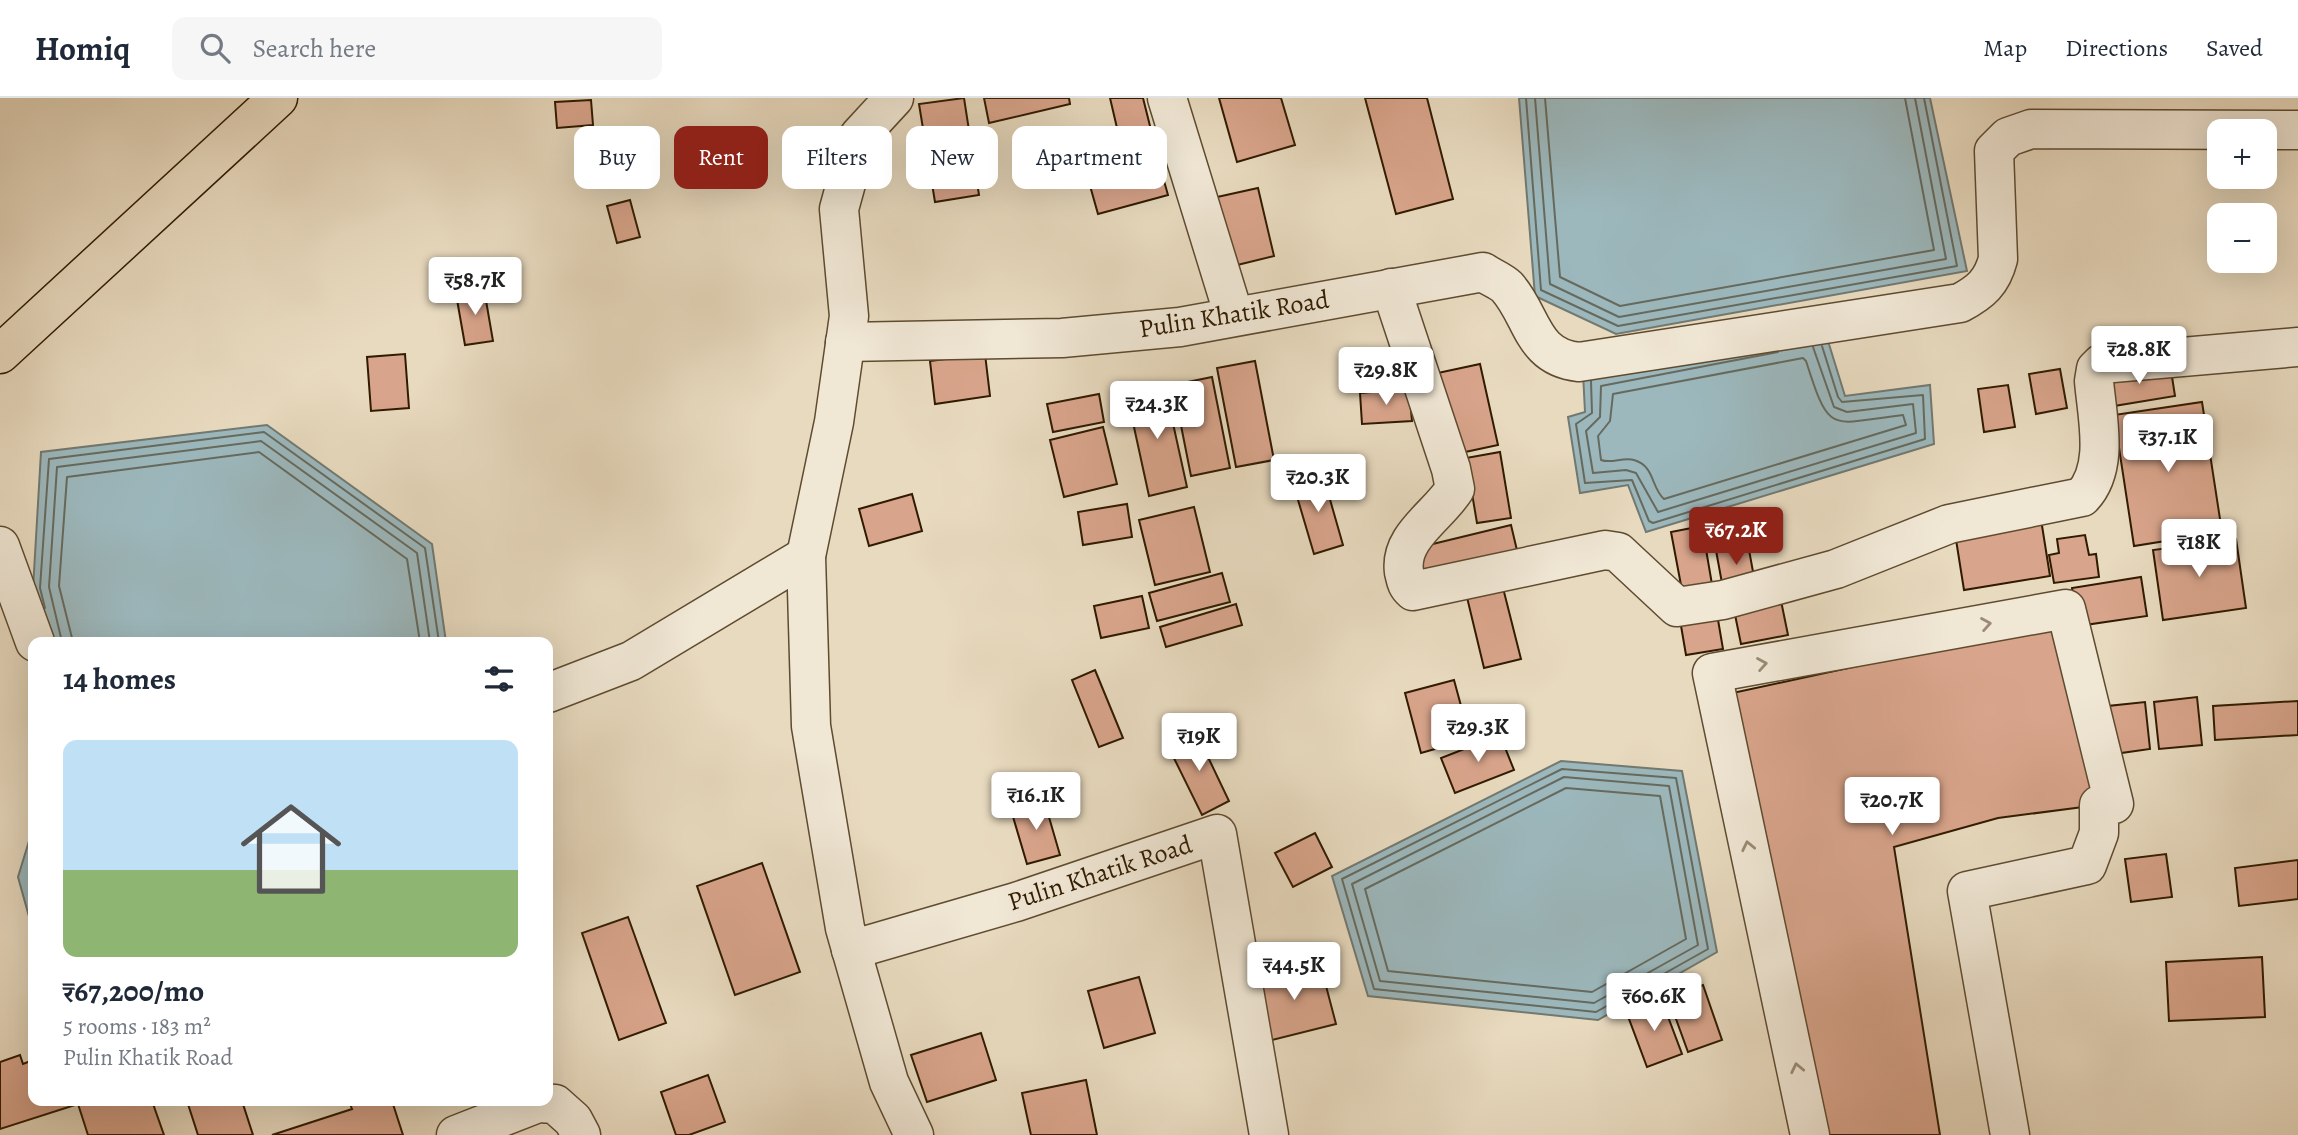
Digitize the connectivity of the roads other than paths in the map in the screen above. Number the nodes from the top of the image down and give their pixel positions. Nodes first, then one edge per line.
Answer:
1 (278, 98) edge
2 (894, 98) edge
3 (1167, 98) edge
4 (2298, 130) edge
5 (1391, 288) junction
6 (1234, 316) junction
7 (845, 342) junction
8 (2298, 347) edge
9 (0, 354) edge
10 (0, 546) edge
11 (806, 556) junction
12 (33, 637) edge
13 (553, 691) edge
14 (851, 950) junction
15 (553, 1104) edge
16 (530, 1106) edge
17 (456, 1135) edge
18 (581, 1135) edge
19 (914, 1135) edge
20 (1269, 1135) edge
21 (1810, 1135) edge
22 (2010, 1135) edge

1 - 9 main road
2 - 7 street
3 - 6 street
4 - 5 street, Pulin Khatik Road
5 - 6 street, Pulin Khatik Road
5 - 8 street
6 - 7 street, Pulin Khatik Road
7 - 11 street
10 - 12 street
11 - 13 street
11 - 14 street
14 - 19 street
14 - 20 street, Pulin Khatik Road
15 - 18 street
16 - 17 street
21 -> 22 street

